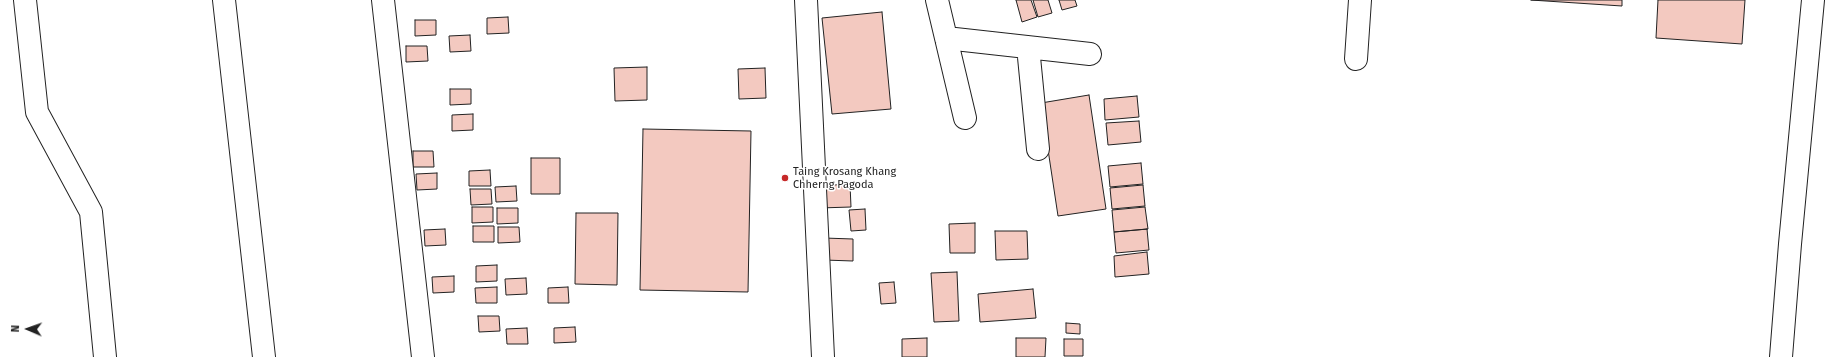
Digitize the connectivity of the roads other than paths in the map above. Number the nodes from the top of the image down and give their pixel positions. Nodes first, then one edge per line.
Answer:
1 (25, 0) edge
2 (224, 0) edge
3 (383, 0) edge
4 (806, 0) edge
5 (937, 0) edge
6 (1360, 0) edge
7 (1813, 0) edge
8 (946, 38) junction
9 (1028, 47) junction
10 (1090, 54) dead end
11 (1356, 59) dead end
12 (965, 118) dead end
13 (1038, 150) dead end
14 (105, 357) edge
15 (264, 357) edge
16 (423, 357) edge
17 (823, 357) edge
18 (1781, 357) edge

1 - 14 street
2 - 15 street
3 - 16 street
4 - 17 street
5 - 8 street
6 - 11 street
7 - 18 street
8 - 9 street
8 - 12 street
9 - 10 street
9 - 13 street

